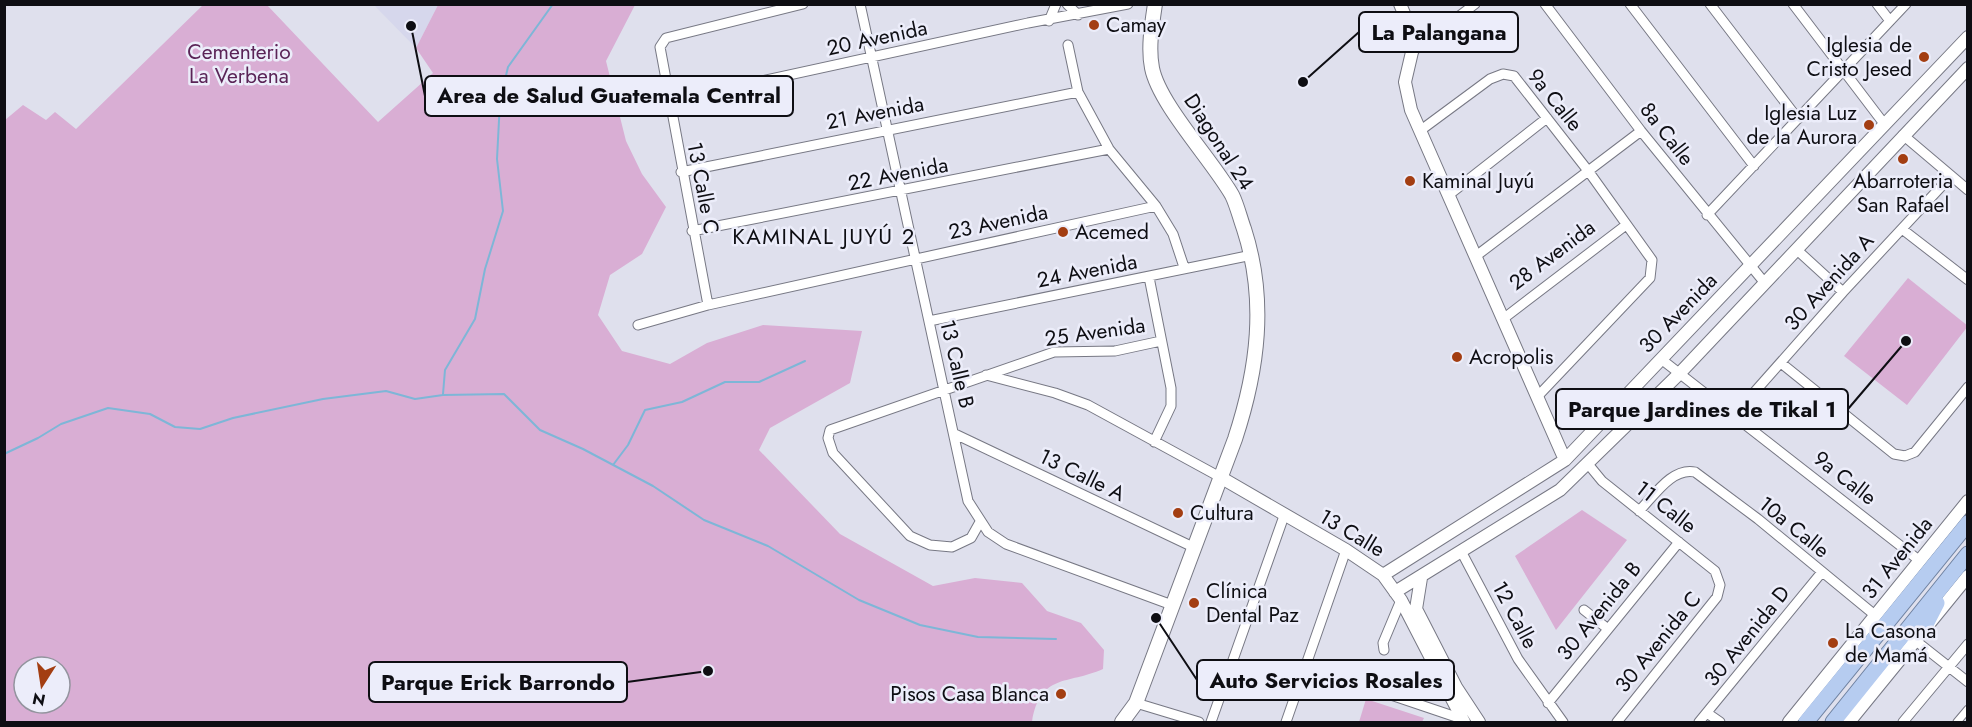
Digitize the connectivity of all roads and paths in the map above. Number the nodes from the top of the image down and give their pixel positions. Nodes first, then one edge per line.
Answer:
1 (803, 4) edge
2 (860, 4) edge
3 (1056, 4) edge
4 (1067, 4) edge
5 (1128, 4) edge
6 (1155, 4) edge
7 (1400, 4) edge
8 (1475, 4) edge
9 (1545, 4) edge
10 (1630, 4) edge
11 (1710, 4) edge
12 (1793, 4) edge
13 (1877, 4) edge
14 (1906, 4) edge
15 (1078, 15) junction
16 (1049, 21) junction
17 (1890, 21) junction
18 (1407, 23) junction
19 (1442, 30) junction
20 (1968, 37) edge
21 (1068, 45) dead end
22 (1413, 52) junction
23 (871, 58) junction
24 (1968, 68) edge
25 (1844, 70) junction
26 (1078, 92) junction
27 (669, 102) junction
28 (1547, 118) junction
29 (1798, 119) junction
30 (1885, 125) junction
31 (886, 128) junction
32 (1421, 130) junction
33 (1641, 131) junction
34 (1903, 135) junction
35 (1109, 149) junction
36 (1754, 166) junction
37 (681, 172) junction
38 (1589, 172) junction
39 (1951, 176) junction
40 (1968, 190) edge
41 (901, 192) junction
42 (1450, 194) junction
43 (1156, 206) junction
44 (1707, 215) junction
45 (1626, 225) junction
46 (1902, 229) junction
47 (692, 231) junction
48 (1796, 249) junction
49 (1252, 255) junction
50 (1476, 256) junction
51 (915, 258) junction
52 (1184, 267) junction
53 (1749, 267) junction
54 (1149, 278) junction
55 (1968, 280) edge
56 (1764, 282) junction
57 (1843, 292) junction
58 (708, 305) junction
59 (1503, 318) junction
60 (929, 321) junction
61 (638, 325) dead end
62 (1161, 340) junction
63 (1661, 359) junction
64 (1781, 363) junction
65 (1679, 374) junction
66 (986, 375) junction
67 (1968, 387) edge
68 (944, 389) junction
69 (1537, 397) junction
70 (1735, 414) junction
71 (955, 434) junction
72 (1154, 442) junction
73 (1565, 460) junction
74 (1588, 464) junction
75 (1220, 477) junction
76 (1534, 481) junction
77 (1549, 497) junction
78 (1968, 501) edge
79 (1639, 511) junction
80 (1284, 516) junction
81 (980, 522) junction
82 (1968, 523) edge
83 (1679, 542) junction
84 (1193, 547) junction
85 (1346, 550) junction
86 (1461, 551) junction
87 (1968, 554) edge
88 (1920, 561) junction
89 (1822, 572) junction
90 (1383, 575) junction
91 (1960, 575) edge
92 (1418, 580) junction
93 (1720, 580) joint
94 (1398, 596) junction
95 (1172, 605) junction
96 (1584, 610) dead end
97 (1876, 616) junction
98 (1410, 621) junction
99 (1608, 629) junction
100 (1919, 637) junction
101 (1968, 645) edge
102 (1384, 650) dead end
103 (1305, 666) junction
104 (1949, 667) junction
105 (1968, 682) edge
106 (1136, 703) junction
107 (1548, 703) junction
108 (1968, 709) edge
109 (1707, 713) junction
110 (1463, 721) edge
111 (1122, 723) edge
112 (1199, 723) edge
113 (1211, 723) edge
114 (1286, 723) edge
115 (1479, 723) edge
116 (1563, 723) edge
117 (1617, 723) edge
118 (1699, 723) edge
119 (1720, 723) edge
120 (1789, 723) edge
121 (1806, 723) edge
122 (1833, 723) edge
123 (1850, 723) edge
124 (1903, 723) edge
125 (1957, 723) edge

1 - 27 street, 13 Calle C
2 - 23 street, 13 Calle B
3 - 16 street
4 - 15 street
5 - 15 street, 20 Avenida
6 - 49 main road, Diagonal 24
7 - 18 street
8 - 19 street
9 - 33 street, 8a Calle
10 - 36 street
11 - 29 street
12 - 25 street
13 - 17 street
14 - 17 street
15 - 16 street, 20 Avenida
16 - 23 street, 20 Avenida
17 - 25 street
18 - 19 street
18 - 22 street
19 - 22 street
20 - 30 street, 30 Avenida
21 - 26 street
22 - 32 street
23 - 27 street, 20 Avenida
23 - 31 street, 13 Calle B
24 - 34 street, 30 Avenida
25 - 29 street
25 - 30 street
26 - 31 street, 21 Avenida
26 - 35 street
27 - 37 street, 13 Calle C
28 - 32 street, 9a Calle
28 - 38 street, 9a Calle
28 - 42 street
29 - 36 street
30 - 53 street, 30 Avenida
31 - 37 street, 21 Avenida
31 - 41 street, 13 Calle B
32 - 42 street
33 - 38 street
33 - 44 street, 8a Calle
34 - 39 street
34 - 48 street, 30 Avenida
35 - 41 street, 22 Avenida
35 - 43 street
36 - 44 street
37 - 47 street, 13 Calle C
38 - 45 street, 9a Calle
38 - 50 street
39 - 40 street
39 - 46 street, 30 Avenida A
41 - 47 street, 22 Avenida
41 - 51 street, 13 Calle B
42 - 50 street
43 - 51 street, 23 Avenida
43 - 52 street
44 - 53 street, 8a Calle
45 - 59 street, 28 Avenida
45 - 69 street, 9a Calle
46 - 55 street
46 - 57 street, 30 Avenida A
47 - 58 street, 13 Calle C
48 - 56 street, 30 Avenida
48 - 57 street
49 - 52 street, 24 Avenida
49 - 75 main road, Diagonal 24
50 - 59 street
51 - 58 street, 23 Avenida
51 - 60 street, 13 Calle B
52 - 54 street, 24 Avenida
53 - 56 street, 8a Calle
53 - 63 street, 30 Avenida
54 - 60 street, 24 Avenida
54 - 62 street
56 - 65 street, 30 Avenida
57 - 64 street, 30 Avenida A
58 - 61 street, 23 Avenida
59 - 69 street
60 - 68 street, 13 Calle B
62 - 66 street, 25 Avenida
62 - 72 street
63 - 65 street, 9a Calle
63 - 73 street, 30 Avenida
64 - 67 street
64 - 70 street, 30 Avenida A
65 - 70 street, 9a Calle
65 - 74 street, 30 Avenida
66 - 68 street, 25 Avenida
66 - 72 street, 13 Calle
68 - 71 street, 13 Calle B
68 - 81 street, 25 Avenida
69 - 73 street
70 - 88 street, 9a Calle
71 - 81 street, 13 Calle B
71 - 84 street, 13 Calle A
72 - 75 street, 13 Calle
73 - 76 street, 30 Avenida
74 - 77 street, 30 Avenida
74 - 79 street, 11 Calle
75 - 80 street, 13 Calle
75 - 84 main road
76 - 77 street
76 - 90 street, 30 Avenida
77 - 86 street, 30 Avenida
78 - 88 street, 31 Avenida
79 - 83 street, 11 Calle
79 - 89 street, 10a Calle
80 - 85 street, 13 Calle
80 - 113 street
81 - 95 street, 13 Calle B
82 - 121 highway
83 - 93 street, 11 Calle
83 - 99 street, 30 Avenida B
84 - 95 main road
85 - 90 street, 13 Calle
85 - 103 street
86 - 92 street, 30 Avenida
86 - 107 street, 12 Calle
87 - 91 highway
88 - 97 street, 31 Avenida
89 - 97 street, 10a Calle
89 - 109 street, 30 Avenida D
90 - 94 street, 13 Calle
91 - 100 highway
91 - 122 highway
92 - 94 street, 30 Avenida
92 - 98 street
92 - 115 street
93 - 117 street, 30 Avenida C
94 - 98 street, 13 Calle
94 - 102 street
95 - 106 main road
96 - 99 street
97 - 120 street, 31 Avenida
98 - 110 street, 13 Calle
99 - 107 street, 30 Avenida B
100 - 104 street
100 - 123 street
101 - 104 street
103 - 110 street
103 - 114 street
104 - 105 street
104 - 124 street
106 - 111 main road
106 - 112 street
107 - 116 street, 12 Calle
108 - 125 street
109 - 118 street, 30 Avenida D
109 - 119 street

